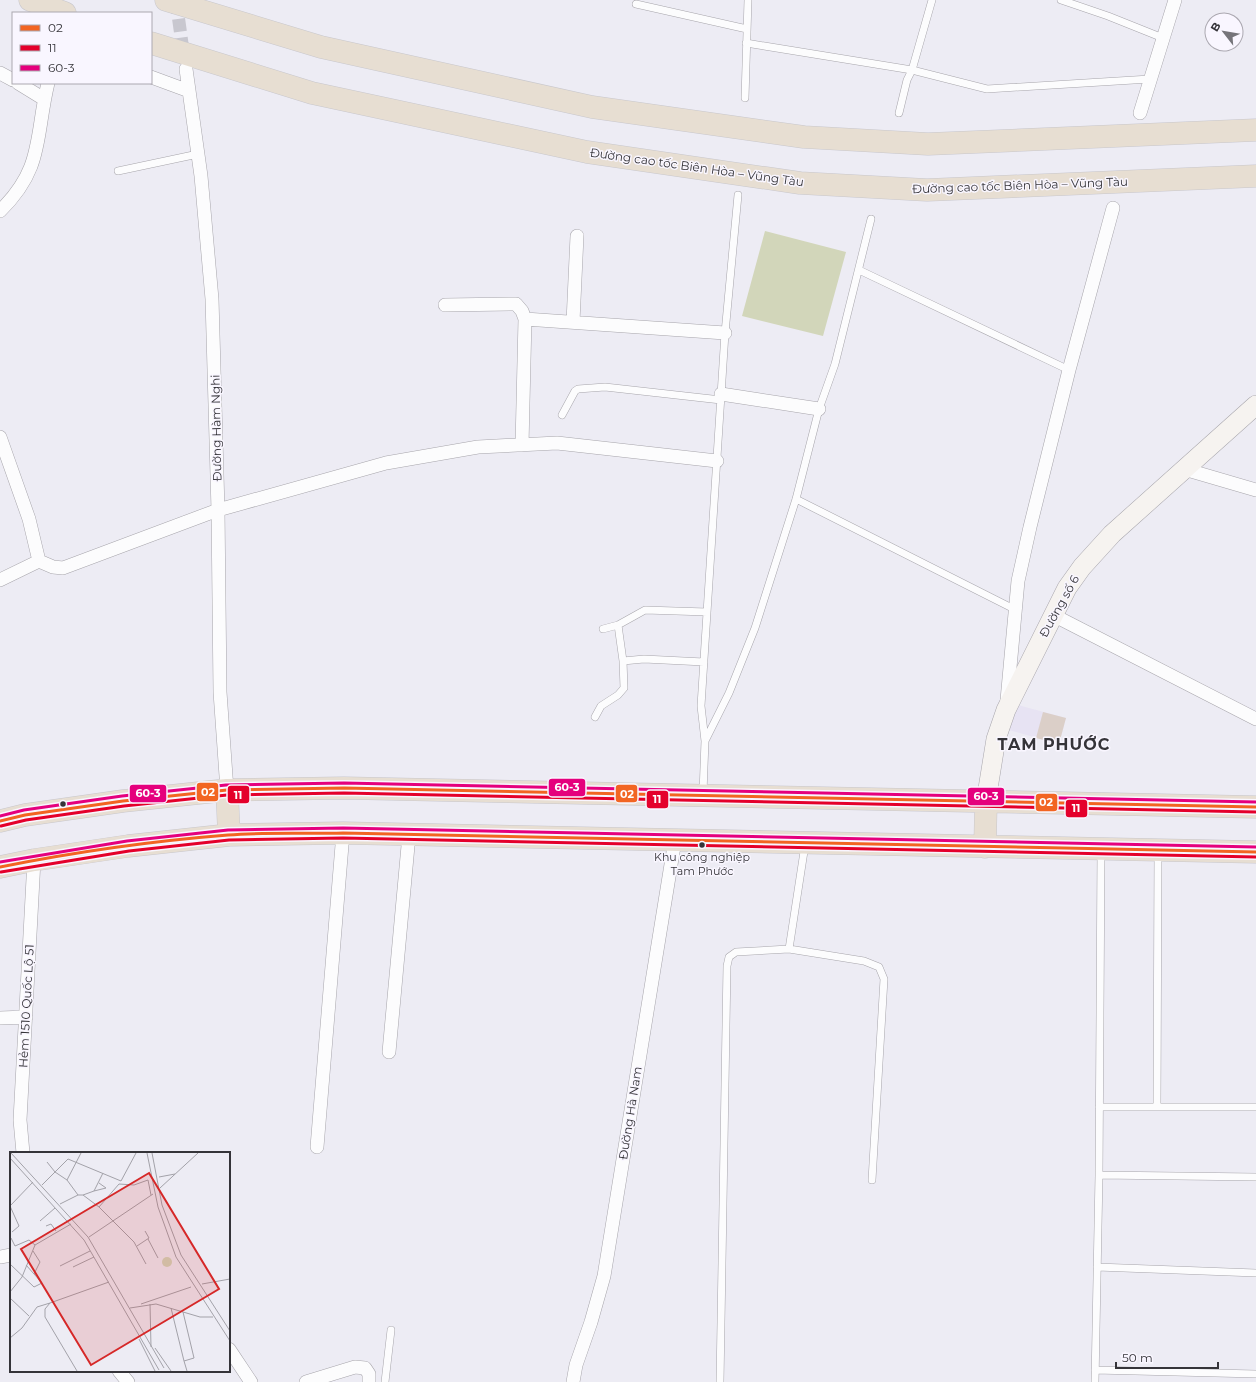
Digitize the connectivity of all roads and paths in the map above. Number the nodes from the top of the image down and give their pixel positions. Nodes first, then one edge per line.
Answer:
1 (30, 0) edge
2 (166, 0) edge
3 (748, 0) edge
4 (932, 0) edge
5 (1061, 0) edge
6 (1175, 0) edge
7 (636, 4) dead end
8 (62, 12) edge
9 (747, 29) junction
10 (1163, 38) junction
11 (152, 43) edge
12 (746, 43) junction
13 (186, 68) tunnel mouth
14 (912, 70) junction
15 (152, 77) edge
16 (1150, 79) junction
17 (20, 84) edge
18 (48, 84) edge
19 (189, 91) junction
20 (745, 98) dead end
21 (44, 99) junction
22 (899, 113) dead end
23 (1140, 113) dead end
24 (1256, 130) edge
25 (198, 154) junction
26 (118, 171) dead end
27 (1256, 176) edge
28 (738, 195) dead end
29 (1113, 208) dead end
30 (0, 211) edge
31 (871, 219) dead end
32 (577, 236) dead end
33 (859, 270) junction
34 (444, 305) dead end
35 (525, 319) junction
36 (572, 322) junction
37 (725, 333) junction
38 (1069, 370) junction
39 (721, 397) junction
40 (1256, 405) edge
41 (819, 409) junction
42 (562, 415) dead end
43 (0, 437) edge
44 (522, 445) junction
45 (717, 461) junction
46 (1184, 469) junction
47 (1256, 490) edge
48 (796, 499) junction
49 (218, 510) junction
50 (39, 561) junction
51 (0, 580) edge
52 (1016, 610) junction
53 (707, 612) junction
54 (1053, 615) junction
55 (618, 625) junction
56 (603, 630) dead end
57 (623, 662) junction
58 (704, 662) junction
59 (1006, 710) junction
60 (595, 717) dead end
61 (1256, 718) edge
62 (705, 741) junction
63 (227, 790) junction
64 (703, 795) junction
65 (986, 801) junction
66 (1256, 807) edge
67 (0, 821) edge
68 (343, 833) junction
69 (229, 835) junction
70 (409, 835) junction
71 (675, 840) junction
72 (806, 843) junction
73 (984, 847) junction
74 (1101, 849) junction
75 (1158, 850) junction
76 (1185, 851) junction
77 (1256, 852) edge
78 (34, 860) junction
79 (0, 867) edge
80 (1256, 868) edge
81 (789, 949) junction
82 (26, 1017) junction
83 (0, 1018) edge
84 (389, 1052) dead end
85 (1099, 1107) junction
86 (1157, 1107) junction
87 (1256, 1107) edge
88 (317, 1147) dead end
89 (22, 1152) edge
90 (1099, 1175) junction
91 (1256, 1177) edge
92 (872, 1180) dead end
93 (10, 1255) edge
94 (0, 1257) edge
95 (1097, 1267) junction
96 (1256, 1273) edge
97 (391, 1330) dead end
98 (230, 1350) edge
99 (1095, 1370) junction
100 (120, 1372) edge
101 (1256, 1374) edge
102 (128, 1382) edge
103 (251, 1382) edge
104 (306, 1382) edge
105 (369, 1382) edge
106 (385, 1382) edge
107 (573, 1382) edge
108 (720, 1382) edge
109 (1095, 1382) edge

1 - 8 highway
2 - 24 highway
3 - 9 lane
4 - 14 lane
5 - 10 lane
6 - 10 street
7 - 9 lane
9 - 12 lane
10 - 16 street
11 - 27 highway, Đường cao tốc Biên Hòa – Vũng Tàu
12 - 14 lane
12 - 20 lane
13 - 19 street, Đường Hàm Nghi
14 - 16 lane
14 - 22 lane
15 - 19 street
16 - 23 street
17 - 21 street
18 - 21 street
19 - 25 street, Đường Hàm Nghi
21 - 30 street
25 - 26 lane
25 - 49 street, Đường Hàm Nghi
28 - 37 lane
29 - 38 street
31 - 33 lane
32 - 36 street
33 - 38 lane
33 - 41 lane
34 - 35 street
35 - 36 street
35 - 44 street
36 - 37 street
37 - 39 lane
38 - 52 street
39 - 41 street
39 - 42 lane
39 - 45 lane
40 - 46 street, Đường số 6
41 - 48 lane
43 - 50 street
44 - 45 street
44 - 49 street
45 - 53 lane
46 - 47 street
46 - 54 street, Đường số 6
48 - 52 lane
48 - 62 lane
49 - 50 street
49 - 63 street, Đường Hàm Nghi
50 - 51 street
52 - 59 street
53 - 55 lane
53 - 58 lane
54 - 59 street, Đường số 6
54 - 61 street
55 - 56 lane
55 - 57 lane
57 - 58 lane
57 - 60 lane
58 - 62 lane
59 - 65 street, Đường số 6
62 - 64 lane
63 - 64 highway
63 - 67 highway
63 - 69 highway
64 - 65 highway
65 - 66 highway
65 - 73 highway
68 - 69 highway
68 - 70 highway
68 - 88 street
69 - 78 highway
70 - 71 highway
70 - 84 street
71 - 72 highway
71 - 107 street, Đường Hà Nam
72 - 73 highway
72 - 81 lane
73 - 74 highway
74 - 75 highway
74 - 85 lane
75 - 76 highway
75 - 86 lane
76 - 77 highway
76 - 80 highway
78 - 79 highway
78 - 82 street, Hẻm 1510 Quốc Lộ 51
81 - 92 lane
81 - 108 lane
82 - 83 street
82 - 89 street, Hẻm 1510 Quốc Lộ 51
85 - 86 lane
85 - 90 lane
86 - 87 lane
90 - 91 lane
90 - 95 lane
93 - 94 street
95 - 96 lane
95 - 99 lane
97 - 106 lane
98 - 103 street
99 - 101 lane
99 - 109 lane
100 - 102 street
104 - 105 street

